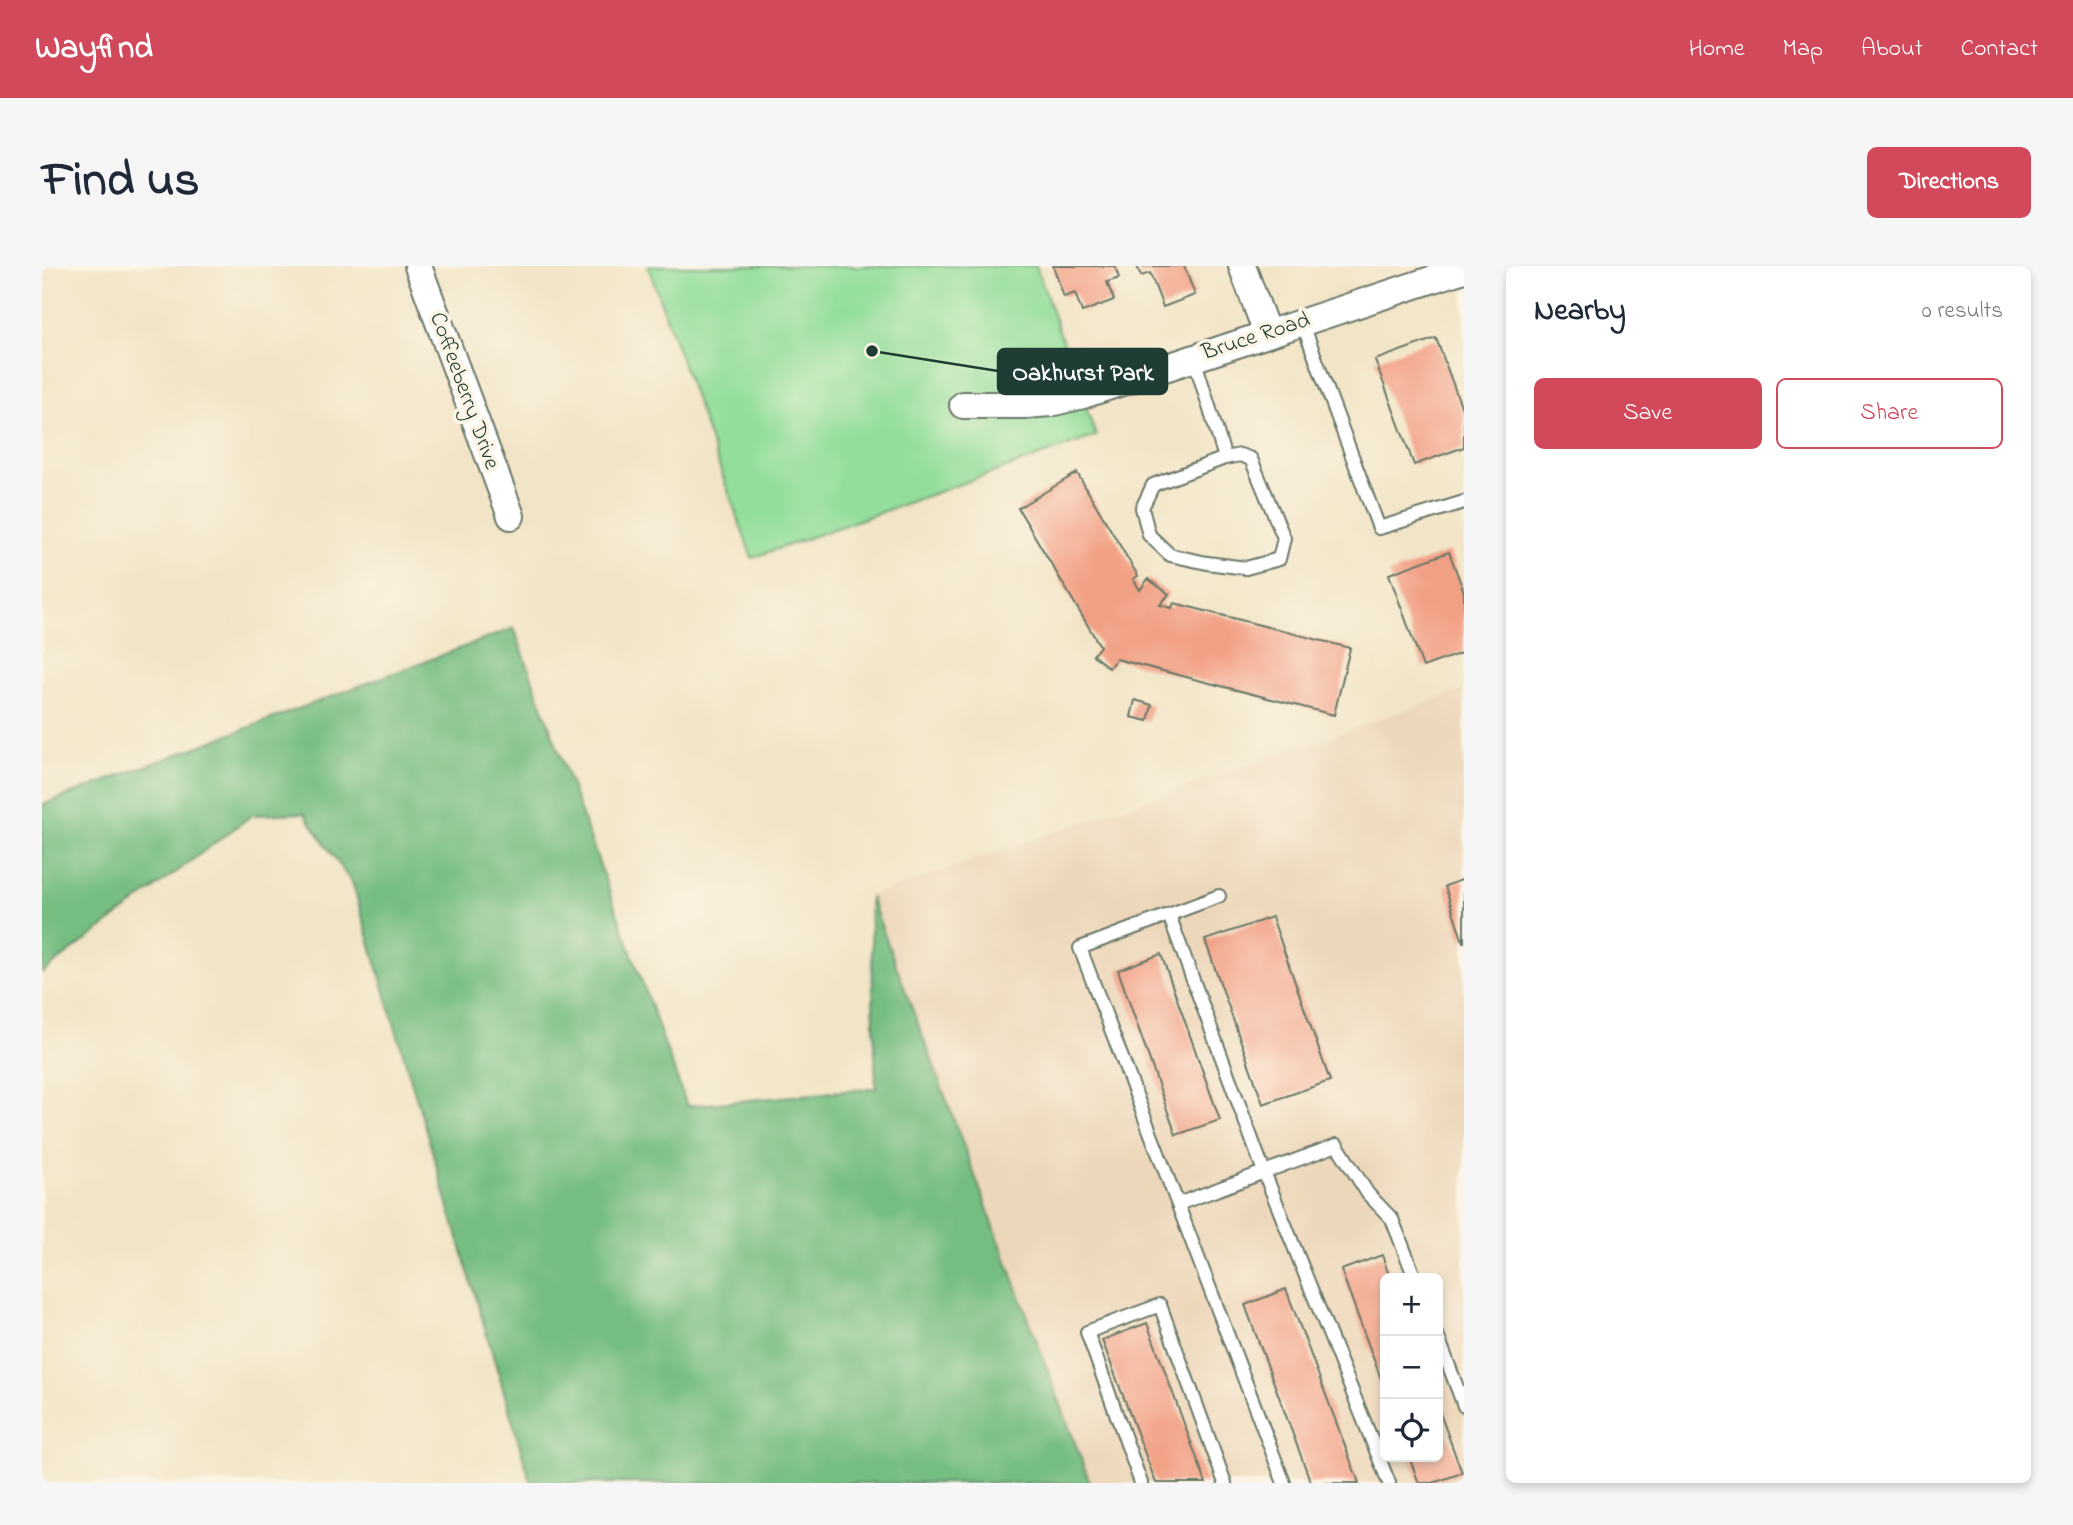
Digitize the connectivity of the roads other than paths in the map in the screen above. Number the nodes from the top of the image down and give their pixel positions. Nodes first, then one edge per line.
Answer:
1 (418, 266) edge
2 (1242, 266) edge
3 (1464, 269) edge
4 (1301, 322) junction
5 (1268, 333) junction
6 (1194, 358) junction
7 (964, 405) dead end
8 (1225, 458) junction
9 (1464, 502) edge
10 (511, 516) dead end
11 (1219, 896) dead end
12 (1169, 915) junction
13 (1264, 1172) junction
14 (1178, 1204) junction
15 (1413, 1273) edge
16 (1443, 1351) edge
17 (1464, 1406) edge
18 (1141, 1483) edge
19 (1225, 1483) edge
20 (1284, 1483) edge
21 (1389, 1483) edge

1 - 10 street, Coffeeberry Drive
2 - 5 street
3 - 4 street, Bruce Road
4 - 5 street, Bruce Road
4 - 9 lane
5 - 6 street, Bruce Road
6 - 7 street, Bruce Road
6 - 8 lane
8 - 8 lane
11 - 12 lane
12 - 13 lane
12 - 14 lane
13 - 14 lane
13 - 15 lane
13 - 21 lane
14 - 20 lane
16 - 17 lane
18 - 19 lane

